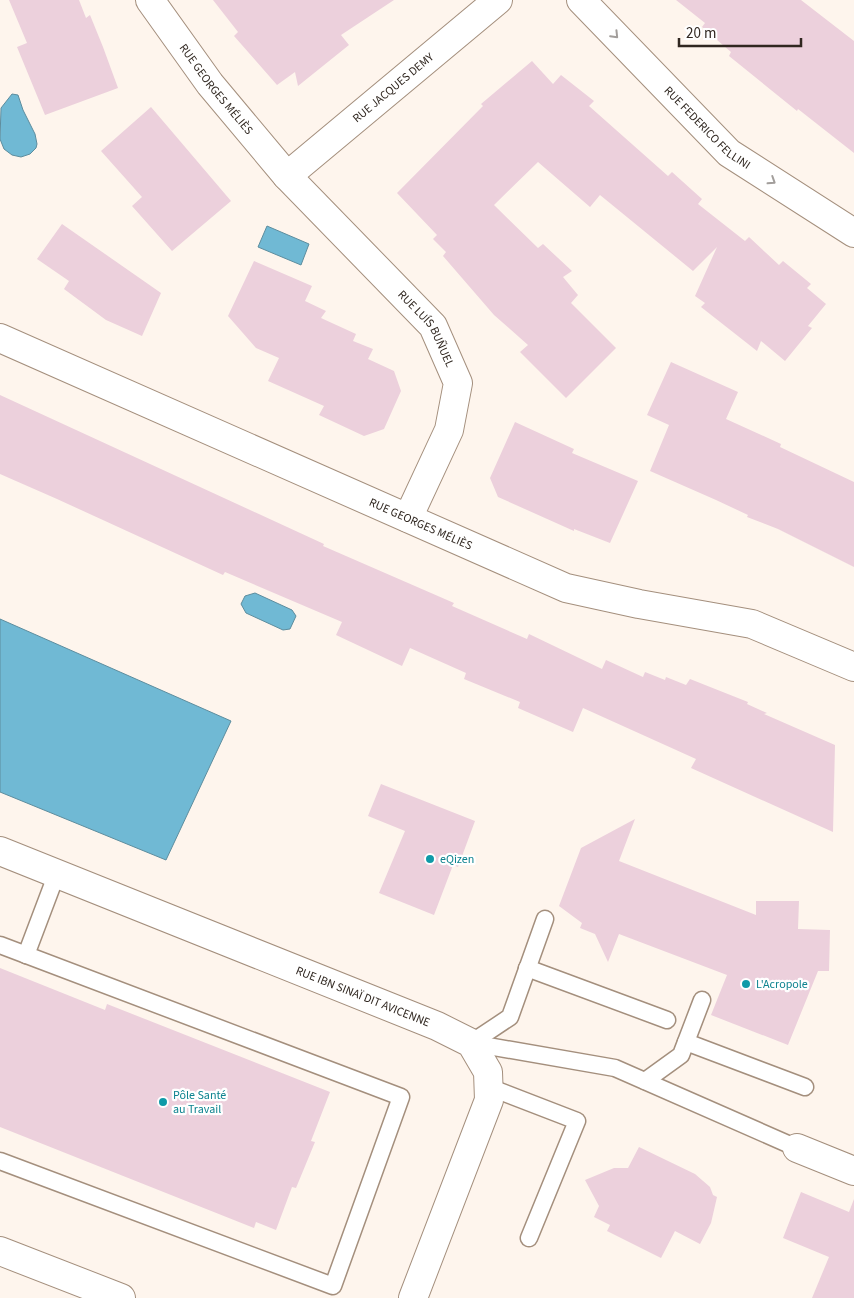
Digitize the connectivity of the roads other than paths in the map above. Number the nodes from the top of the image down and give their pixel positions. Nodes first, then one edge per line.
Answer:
1 (150, 0) edge
2 (498, 0) edge
3 (581, 0) edge
4 (287, 176) junction
5 (854, 232) edge
6 (0, 338) edge
7 (408, 518) junction
8 (854, 667) edge
9 (0, 851) edge
10 (57, 873) junction
11 (545, 919) dead end
12 (0, 944) edge
13 (26, 955) junction
14 (527, 968) junction
15 (702, 1000) dead end
16 (667, 1020) dead end
17 (686, 1042) junction
18 (471, 1043) junction
19 (645, 1081) junction
20 (490, 1087) junction
21 (805, 1087) dead end
22 (798, 1148) joint
23 (0, 1161) edge
24 (854, 1171) edge
25 (529, 1238) dead end
26 (0, 1251) edge
27 (121, 1298) edge
28 (413, 1298) edge

1 - 4 street, RUE GEORGES MÉLIÈS
2 - 4 street, RUE JACQUES DEMY
3 -> 5 street, RUE FEDERICO FELLINI
4 - 7 street, RUE LUÍS BUÑUEL
6 - 7 street, RUE GEORGES MÉLIÈS
7 - 8 street, RUE GEORGES MÉLIÈS
9 - 10 street, RUE IBN SINAÏ DIT AVICENNE
10 - 13 lane
10 - 18 street, RUE IBN SINAÏ DIT AVICENNE
11 - 14 lane
12 - 13 lane
13 - 23 lane
14 - 16 lane
14 - 18 lane
15 - 17 lane
17 - 19 lane
17 - 21 lane
18 - 19 lane
18 - 20 street
19 - 22 lane
20 - 25 lane
20 - 28 street
22 - 24 street
26 - 27 street

